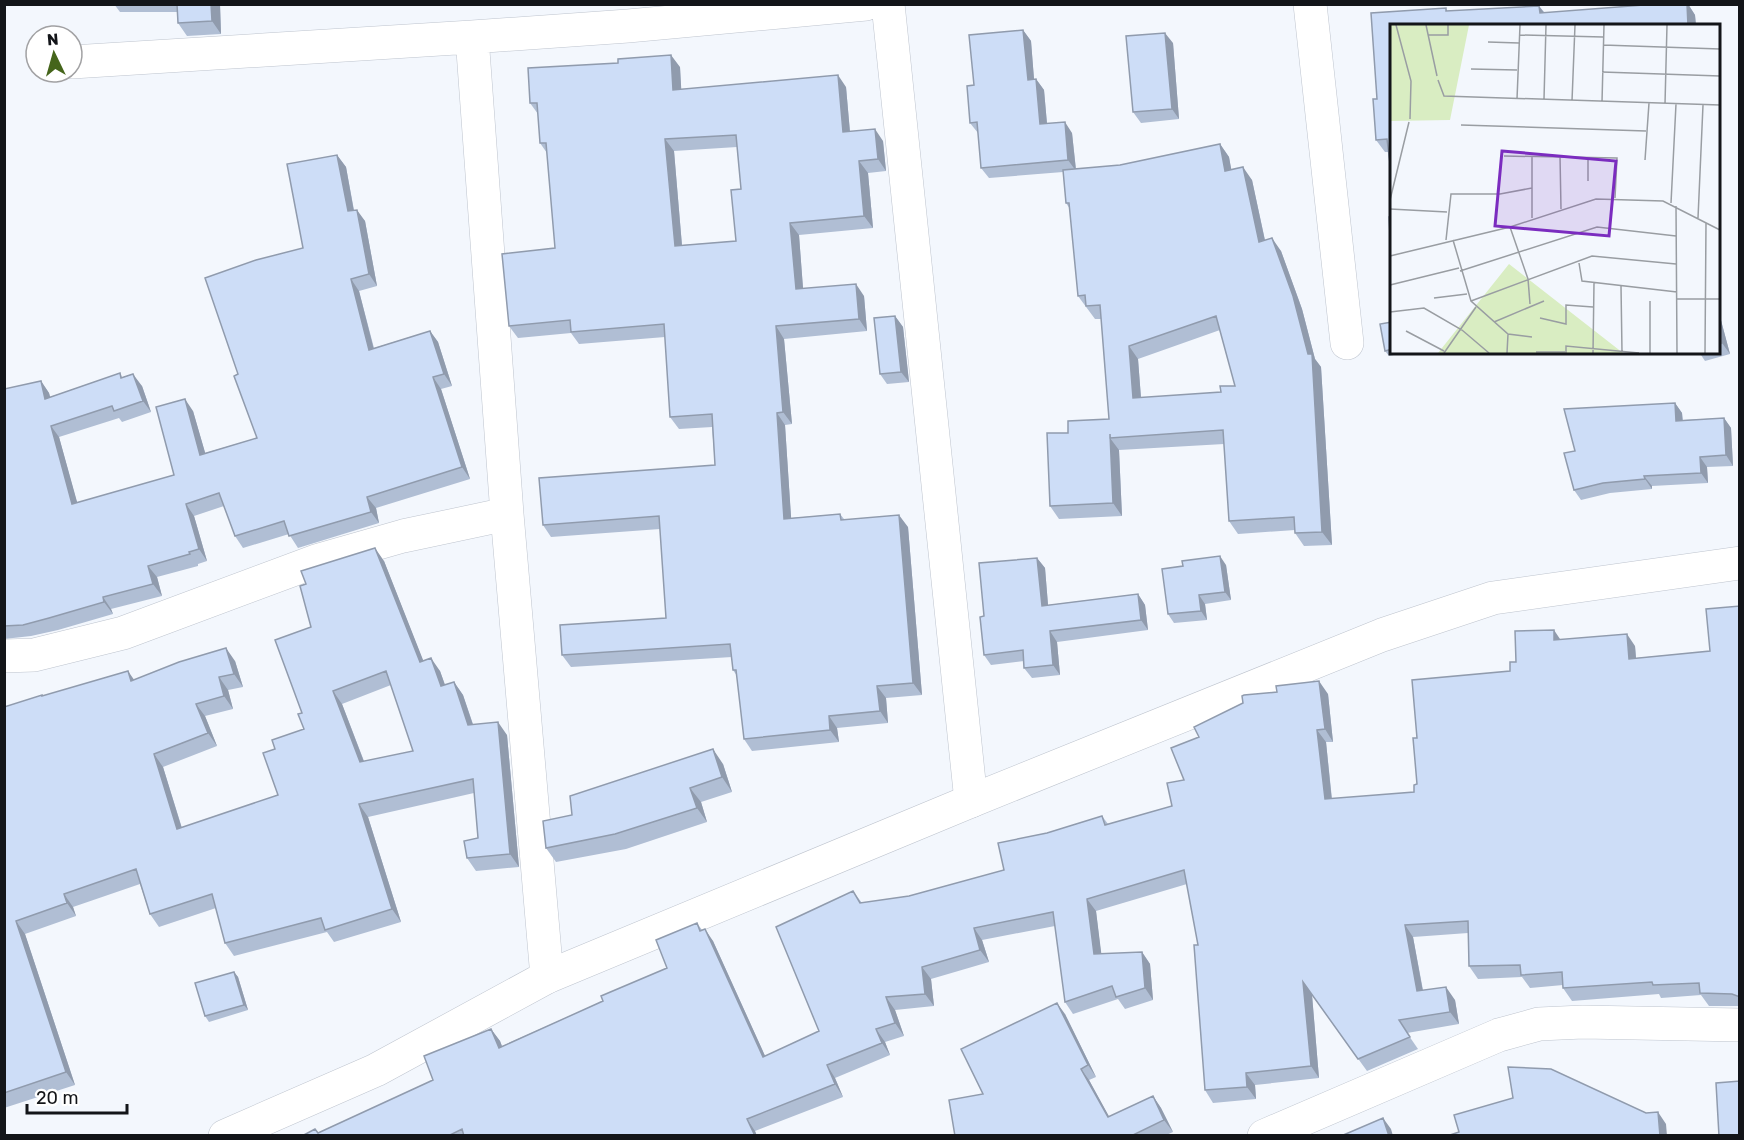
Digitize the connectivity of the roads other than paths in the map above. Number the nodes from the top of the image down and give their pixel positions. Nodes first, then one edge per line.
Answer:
1 (866, 4) edge
2 (888, 4) edge
3 (1310, 4) edge
4 (472, 37) junction
5 (84, 61) edge
6 (1347, 343) dead end
7 (507, 514) junction
8 (1740, 563) edge
9 (4, 656) edge
10 (970, 801) junction
11 (547, 977) junction
12 (1740, 1025) edge
13 (225, 1136) edge
14 (1264, 1136) edge

1 - 4 street
2 - 10 street
3 - 6 street
4 - 5 street
4 - 7 street
7 - 9 street
7 - 11 street
8 - 10 street
10 - 11 street
11 - 13 street
12 - 14 street

